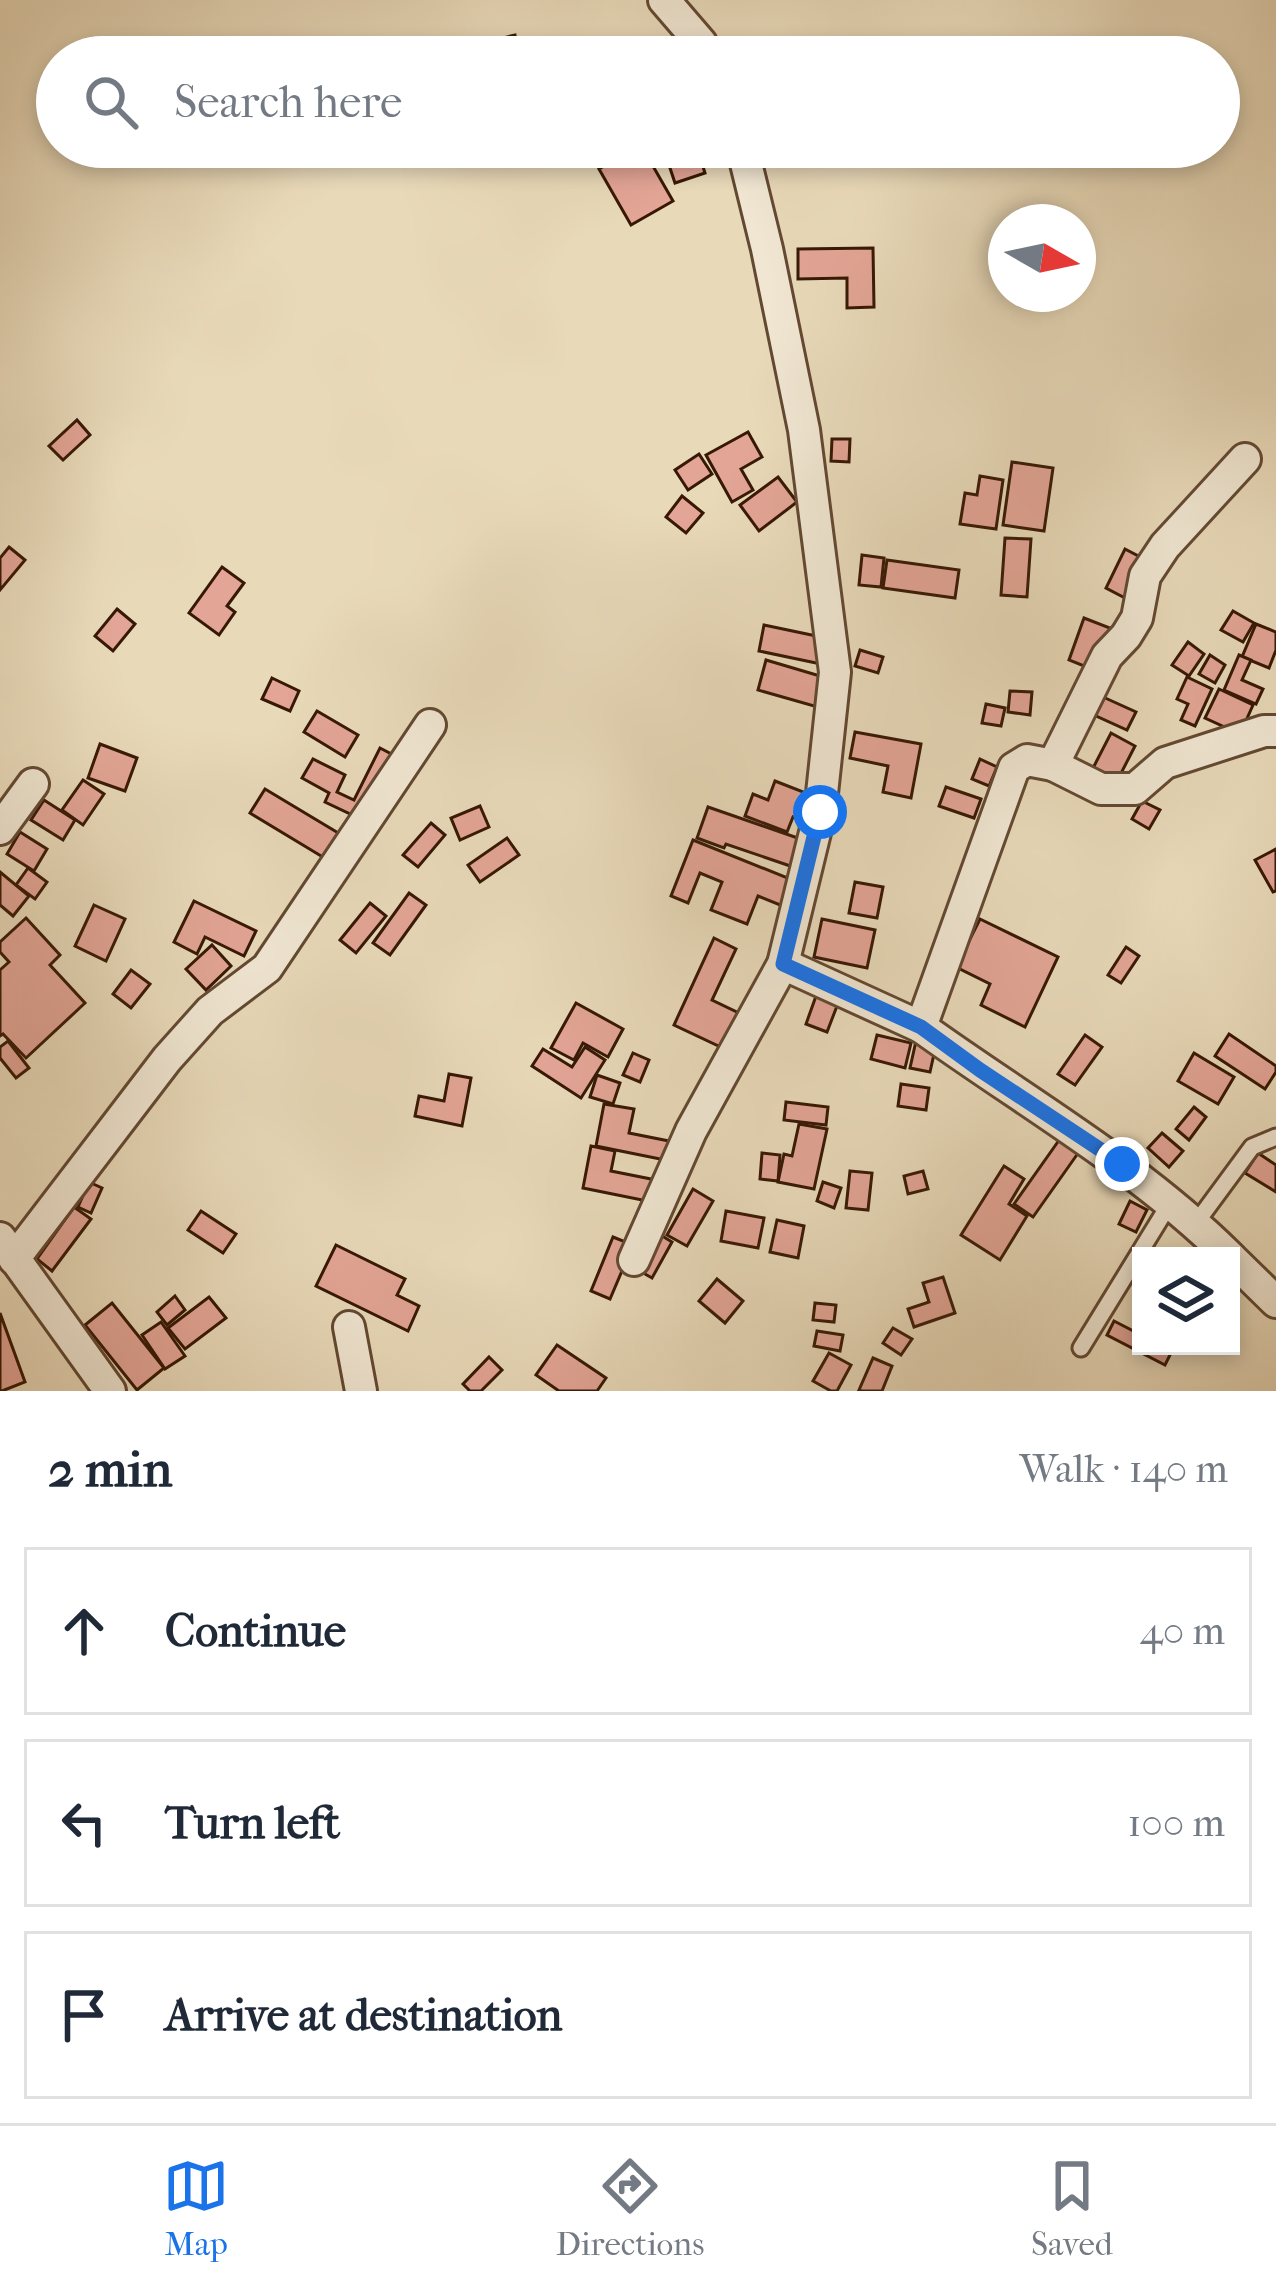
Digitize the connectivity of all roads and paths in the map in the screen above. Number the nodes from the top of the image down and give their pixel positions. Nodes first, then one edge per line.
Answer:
1 (664, 0) edge
2 (695, 36) edge
3 (747, 168) edge
4 (1245, 459) dead end
5 (430, 725) dead end
6 (1276, 731) edge
7 (1052, 765) junction
8 (33, 784) dead end
9 (0, 829) edge
10 (783, 964) junction
11 (921, 1027) junction
12 (1276, 1137) edge
13 (1170, 1203) junction
14 (1196, 1223) junction
15 (1220, 1247) edge
16 (7, 1248) edge
17 (634, 1260) dead end
18 (1240, 1267) edge
19 (1276, 1303) edge
20 (349, 1327) dead end
21 (1081, 1348) dead end
22 (110, 1391) edge
23 (361, 1391) edge

1 - 2 street
3 - 10 street
4 - 7 street
5 - 16 street
6 - 7 street
7 - 11 street
8 - 9 street
10 - 11 street
10 - 17 street
11 - 13 street
12 - 14 lane
13 - 14 street
13 - 21 lane
14 - 15 street
16 - 22 street
18 - 19 street
20 - 23 street

